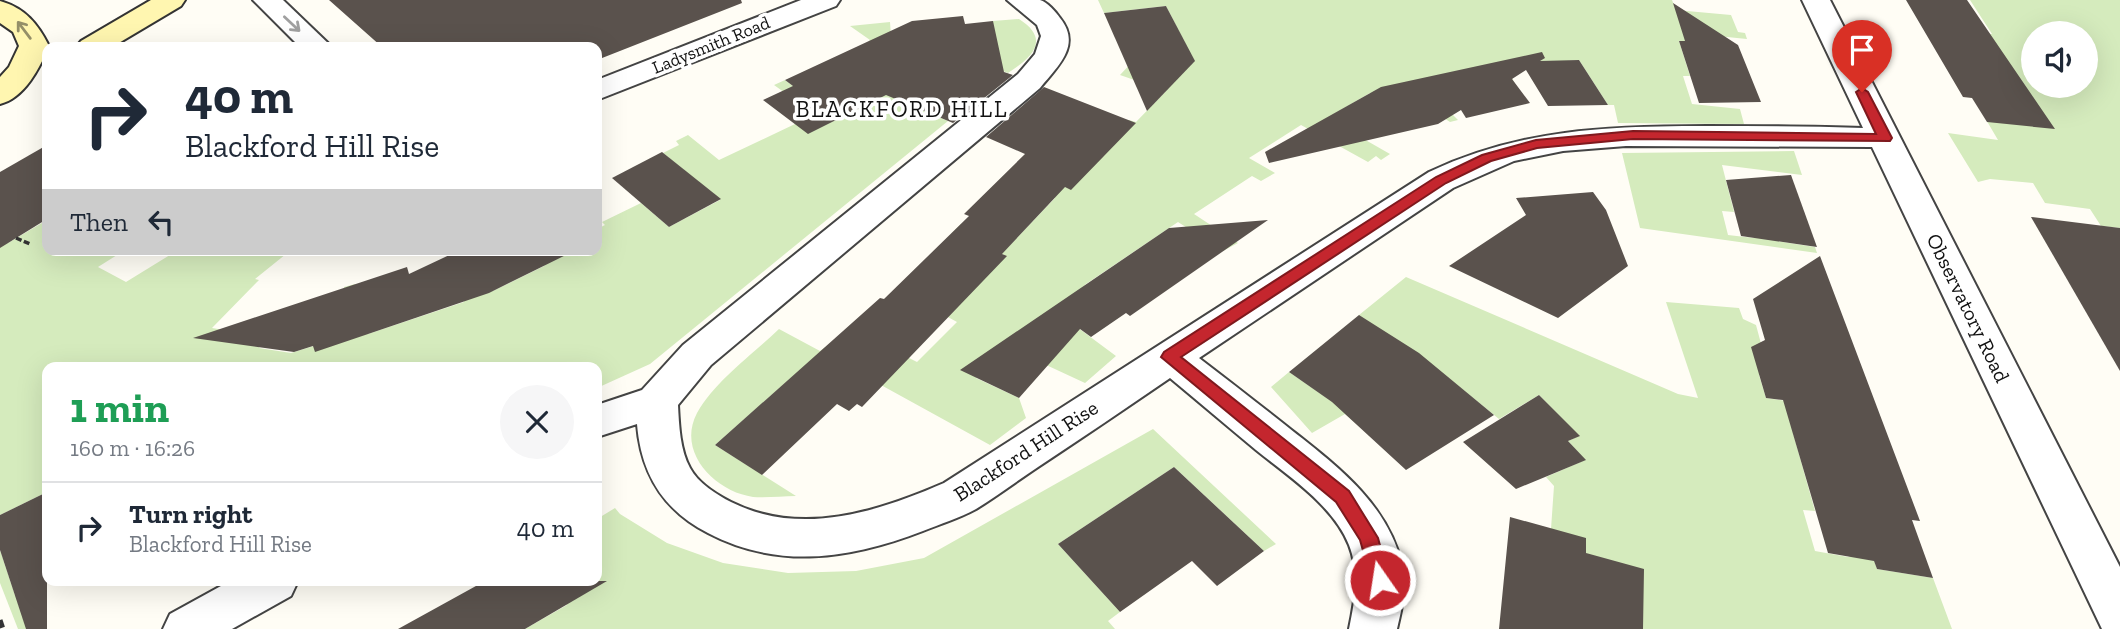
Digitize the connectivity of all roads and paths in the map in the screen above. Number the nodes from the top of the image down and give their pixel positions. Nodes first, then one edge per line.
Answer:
1 (171, 0) edge
2 (267, 0) edge
3 (826, 0) edge
4 (1021, 0) edge
5 (1816, 0) edge
6 (0, 10) edge
7 (100, 42) edge
8 (312, 42) edge
9 (42, 75) edge
10 (602, 89) edge
11 (0, 97) edge
12 (1885, 138) junction
13 (16, 238) dead end
14 (30, 244) dead end
15 (1170, 357) junction
16 (657, 401) junction
17 (602, 419) edge
18 (265, 586) edge
19 (2120, 617) edge
20 (0, 620) edge
21 (3, 629) edge
22 (187, 629) edge
23 (1373, 629) edge

1 - 7 street
2 -> 8 street
3 - 10 street, Ladysmith Road
4 - 16 street
5 - 12 street, Observatory Road
11 -> 6 street
9 - 11 street
12 - 15 street, Blackford Hill Rise
12 - 19 street, Observatory Road
13 - 14 path
15 - 16 street, Blackford Hill Rise
15 - 23 street
16 - 17 street
18 - 22 street
20 - 21 path

